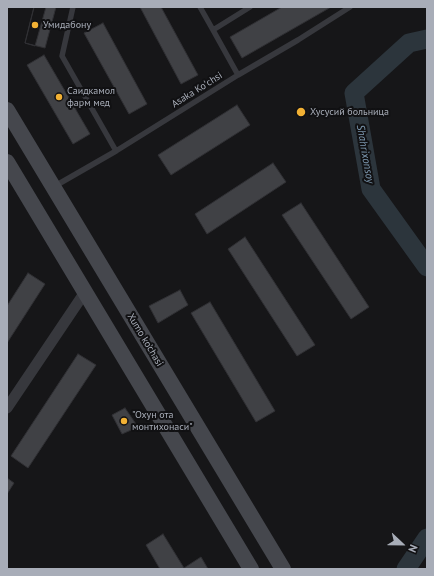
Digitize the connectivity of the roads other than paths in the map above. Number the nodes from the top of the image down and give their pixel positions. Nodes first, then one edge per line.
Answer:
1 (73, 7) edge
2 (200, 7) edge
3 (250, 7) edge
4 (350, 7) edge
5 (213, 30) junction
6 (238, 74) junction
7 (7, 110) edge
8 (116, 151) junction
9 (7, 162) edge
10 (53, 187) junction
11 (85, 292) junction
12 (7, 408) edge
13 (251, 569) edge
14 (283, 569) edge

1 - 8 lane
2 - 5 lane
3 - 5 lane
4 - 6 lane, Asaka Koʻchsi
5 - 6 lane
6 - 8 lane, Asaka Koʻchsi
7 - 10 main road, Xumo ko’chasi
8 - 10 lane, Asaka Koʻchsi
9 - 11 main road
10 - 14 main road, Xumo ko’chasi
11 - 12 street
11 - 13 main road

